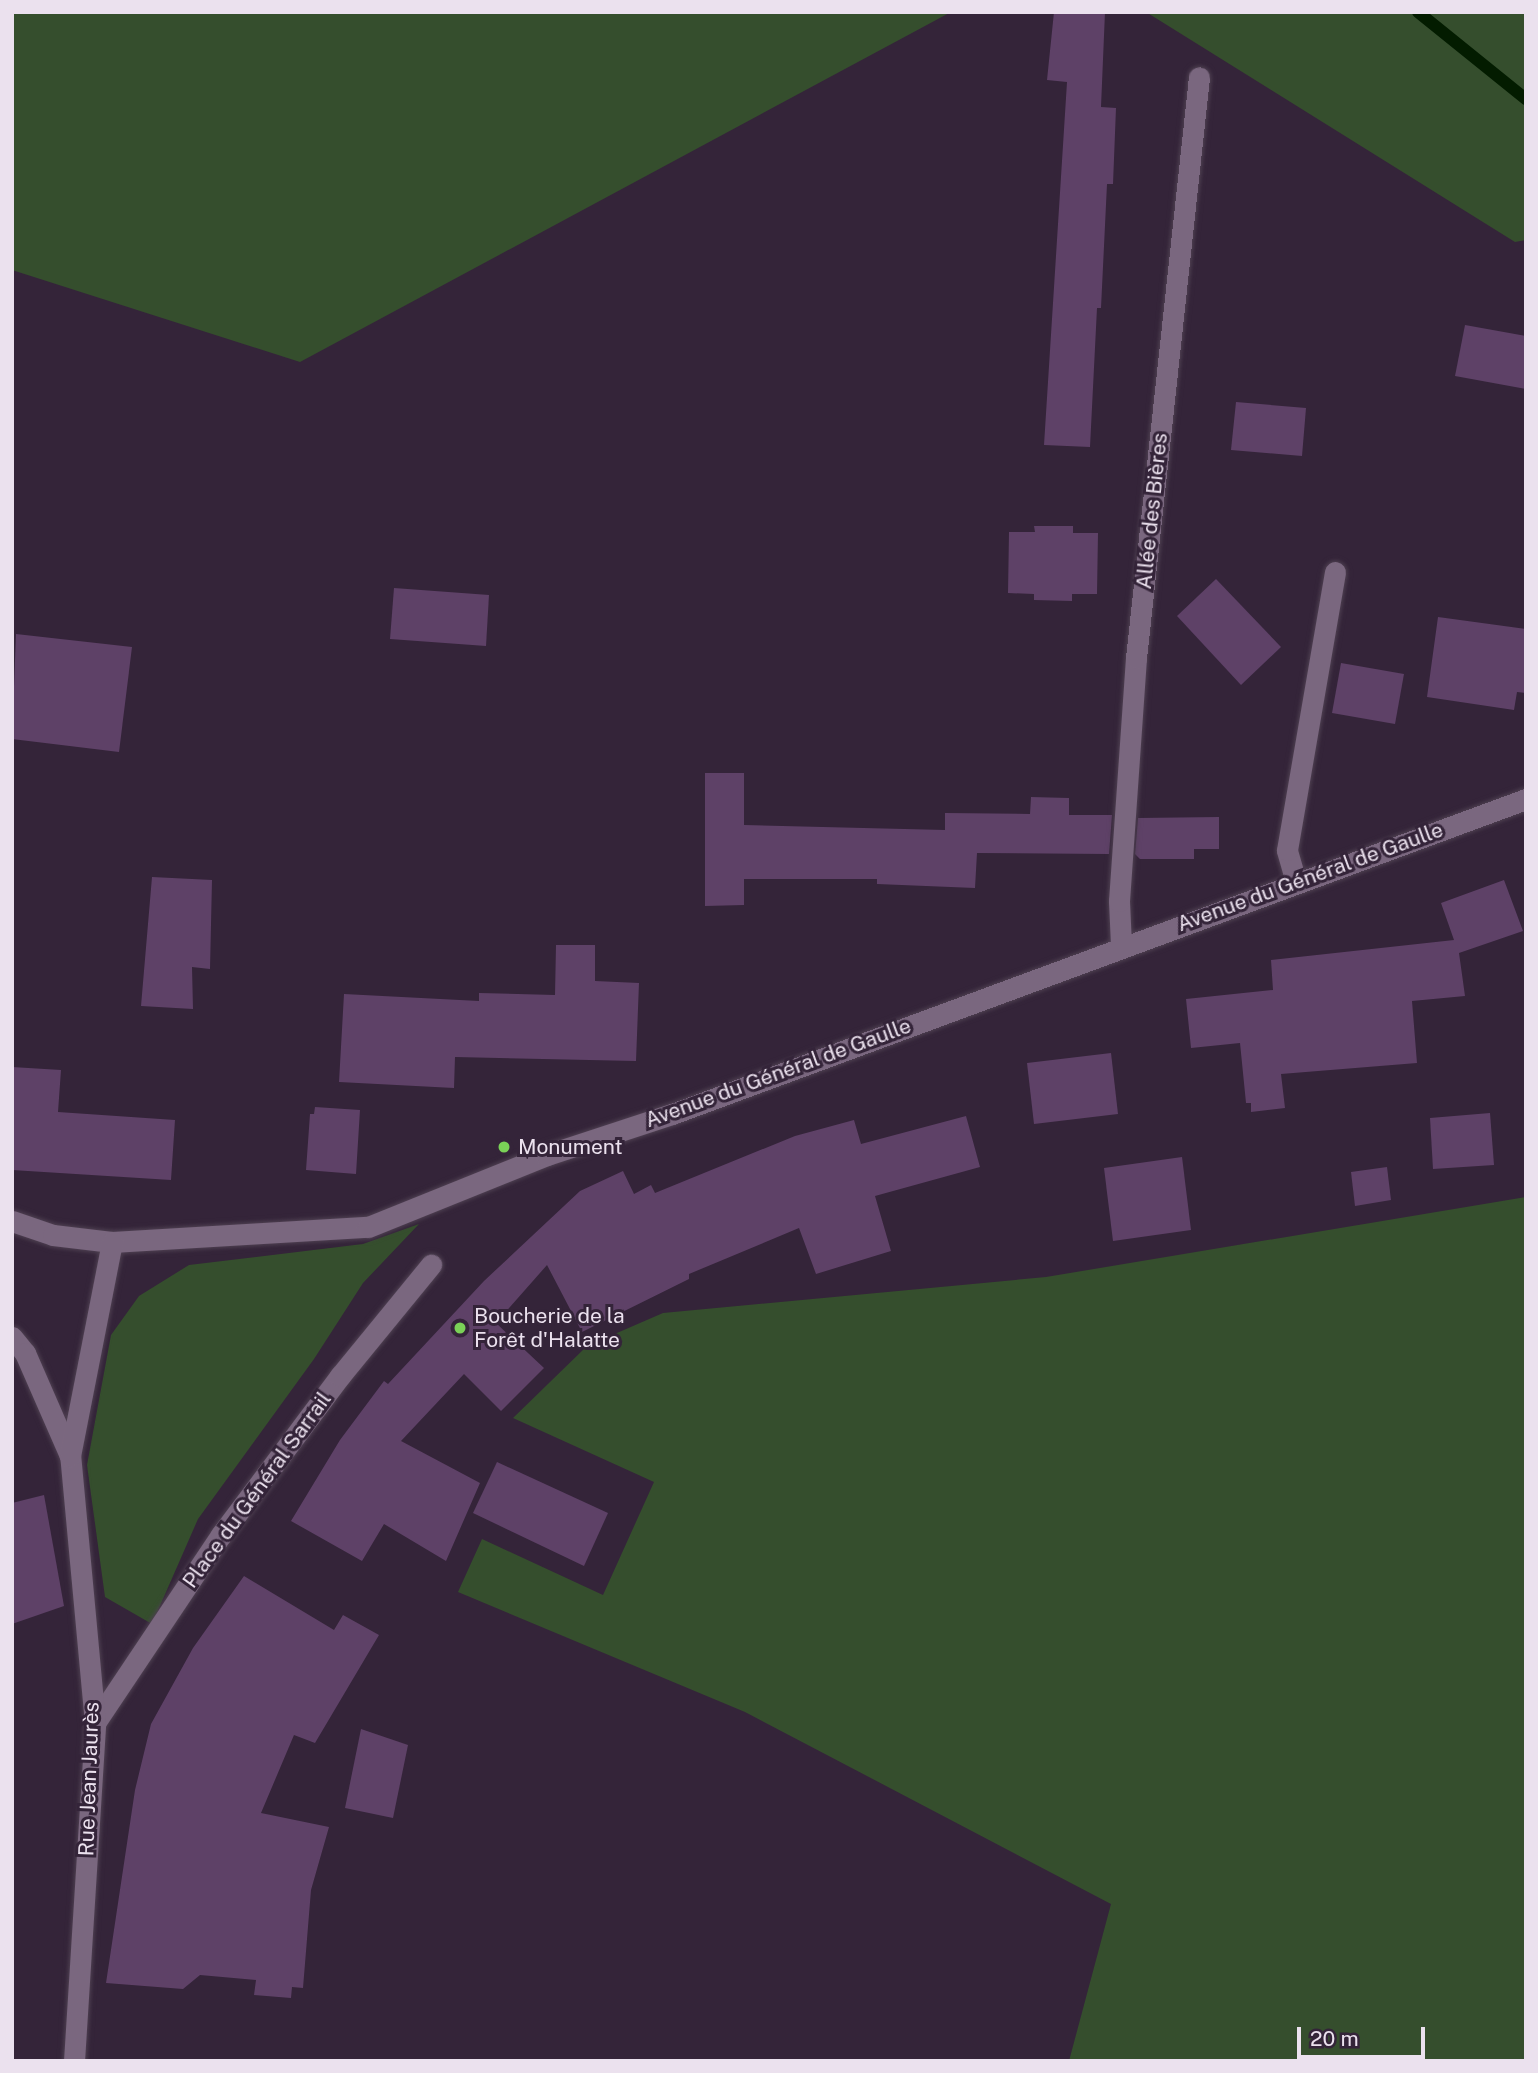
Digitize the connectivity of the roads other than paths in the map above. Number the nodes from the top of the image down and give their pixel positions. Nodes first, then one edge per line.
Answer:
1 (1199, 77) dead end
2 (1335, 572) dead end
3 (1525, 804) edge
4 (1296, 882) junction
5 (1121, 945) junction
6 (12, 1221) edge
7 (112, 1242) junction
8 (431, 1265) dead end
9 (12, 1337) edge
10 (70, 1456) junction
11 (95, 1723) junction
12 (74, 2061) edge

1 - 5 street, Allée des Bières
2 - 4 street
3 - 4 street, Avenue du Général de Gaulle
4 - 5 street, Avenue du Général de Gaulle
5 - 7 street, Avenue du Général de Gaulle
6 - 7 street, Avenue du Général de Gaulle
7 - 10 street
8 - 11 street, Place du Général Sarrail
9 - 10 street
10 - 11 street, Rue Jean Jaurès
11 - 12 street, Rue Jean Jaurès

